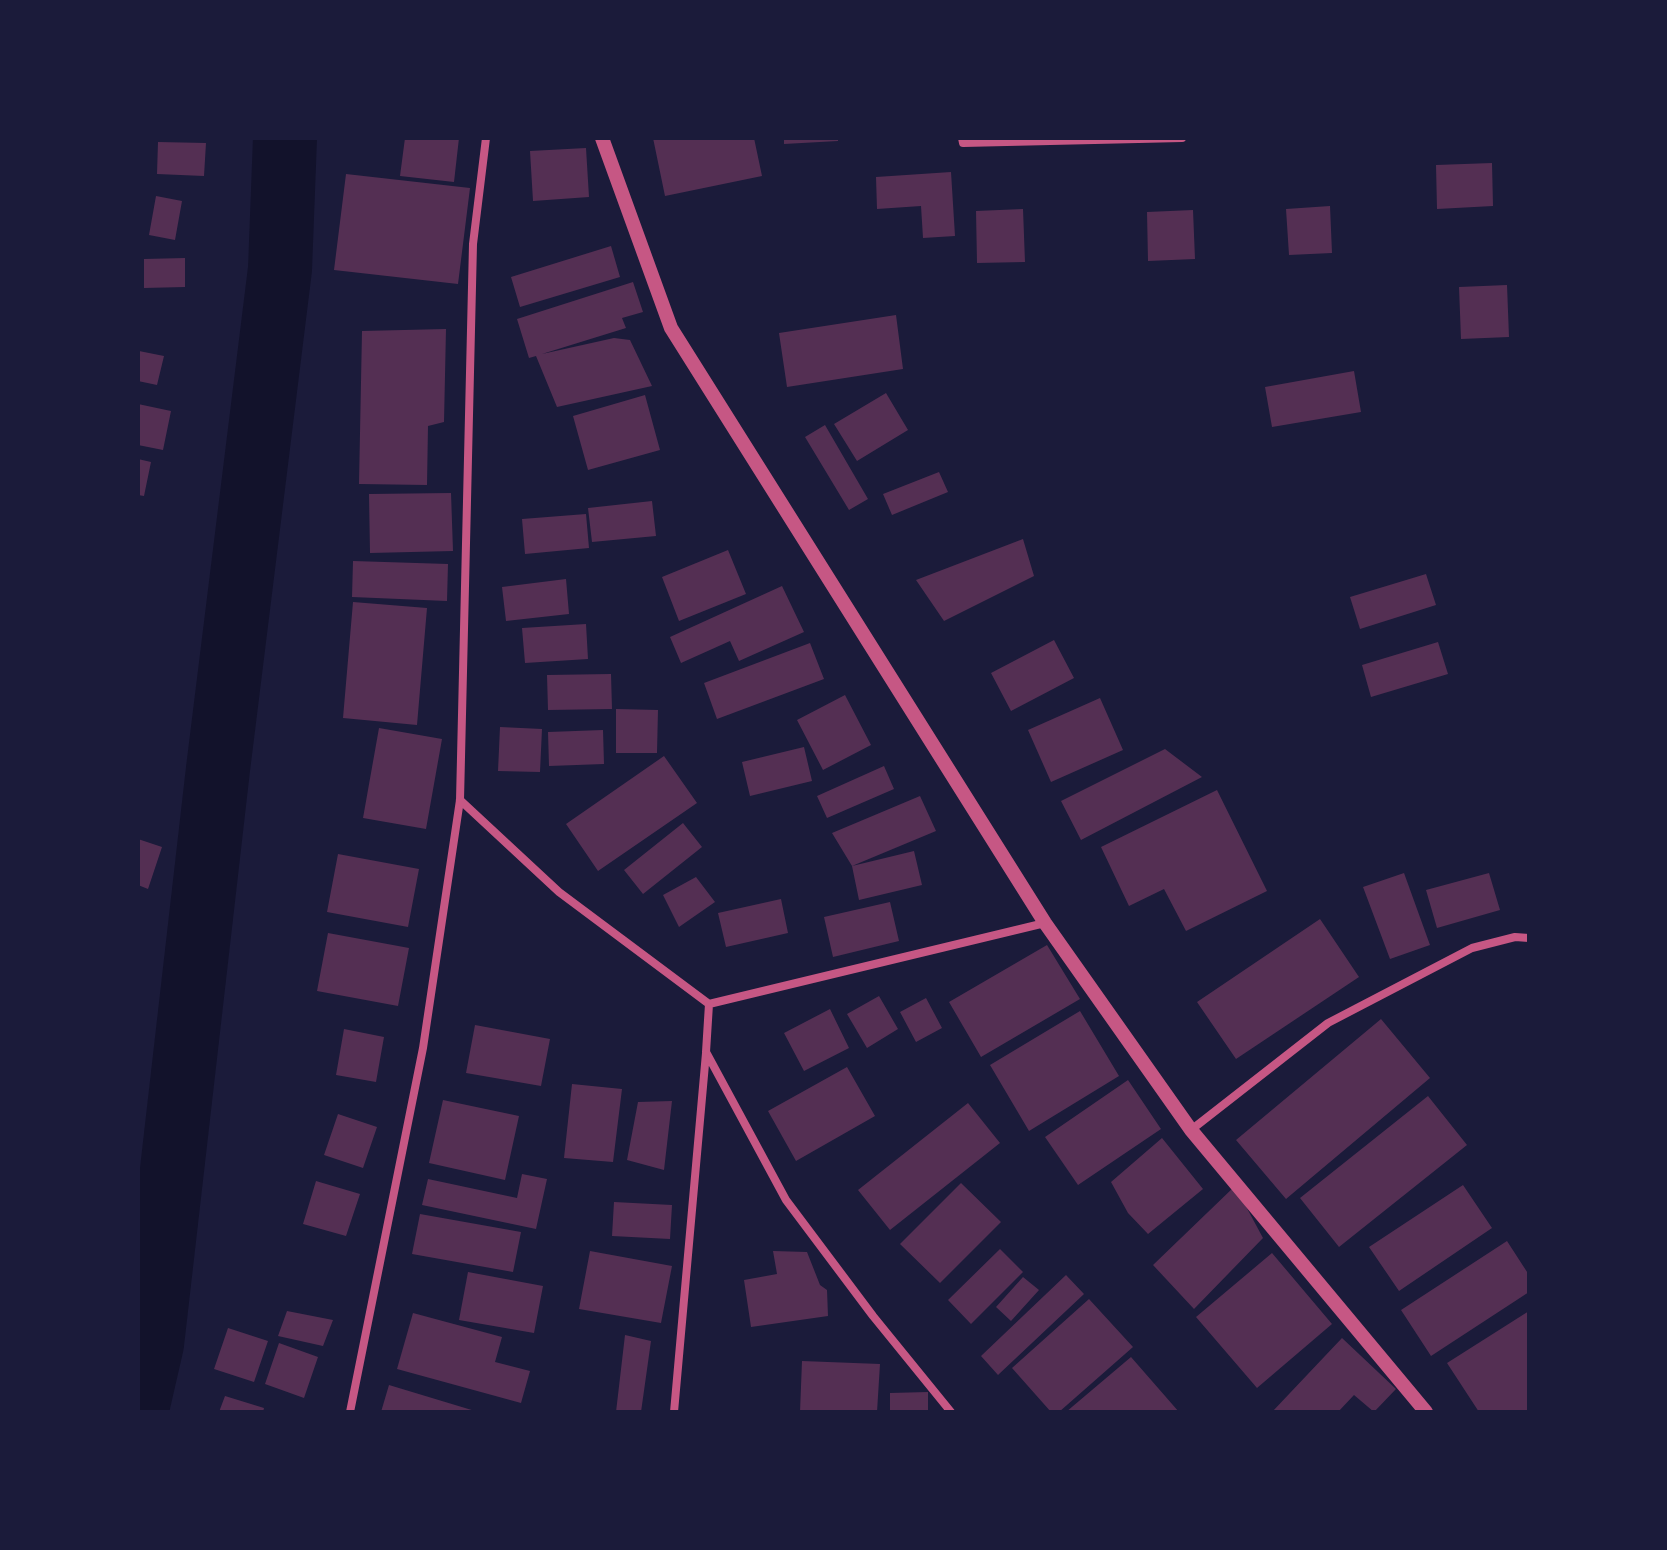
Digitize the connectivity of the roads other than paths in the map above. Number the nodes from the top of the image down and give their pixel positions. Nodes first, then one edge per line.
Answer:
1 (486, 138) edge
2 (602, 138) edge
3 (962, 138) edge
4 (1182, 138) edge
5 (460, 800) junction
6 (1045, 923) junction
7 (1529, 938) edge
8 (709, 1004) junction
9 (706, 1052) junction
10 (1191, 1130) junction
11 (350, 1412) edge
12 (674, 1412) edge
13 (951, 1412) edge
14 (1426, 1412) edge

1 - 5 street
2 - 6 street
3 - 4 street
5 - 8 street
5 - 11 street
6 - 8 street
6 - 10 street
7 - 10 street
8 - 9 street
9 - 12 street
9 - 13 street
10 - 14 street

